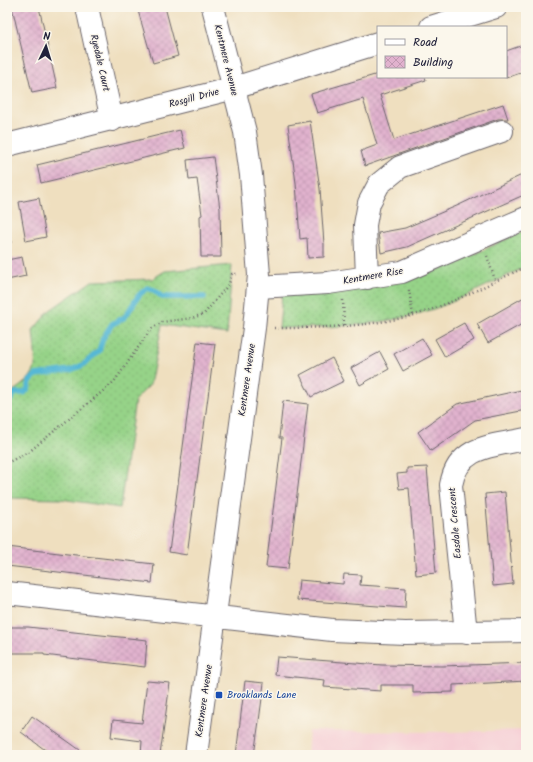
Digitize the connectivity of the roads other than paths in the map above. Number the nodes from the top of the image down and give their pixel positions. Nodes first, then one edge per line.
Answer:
1 (87, 7) edge
2 (213, 7) edge
3 (496, 7) edge
4 (434, 26) edge
5 (377, 43) edge
6 (234, 88) junction
7 (112, 120) junction
8 (502, 131) dead end
9 (7, 145) edge
10 (526, 218) edge
11 (368, 278) junction
12 (259, 281) junction
13 (526, 439) edge
14 (7, 593) edge
15 (215, 617) junction
16 (526, 631) edge
17 (466, 633) junction
18 (196, 755) edge

1 - 7 street, Ryedale Court
2 - 6 street, Kentmere Avenue
3 - 4 street
5 - 6 street, Rosgill Drive
6 - 7 street, Rosgill Drive
6 - 12 street, Kentmere Avenue
7 - 9 street, Rosgill Drive
8 - 11 street
10 - 11 street, Kentmere Rise
11 - 12 street, Kentmere Rise
12 - 15 street, Kentmere Avenue
13 - 17 street, Easdale Crescent
14 - 15 street
15 - 17 street
15 - 18 street, Kentmere Avenue
16 - 17 street

